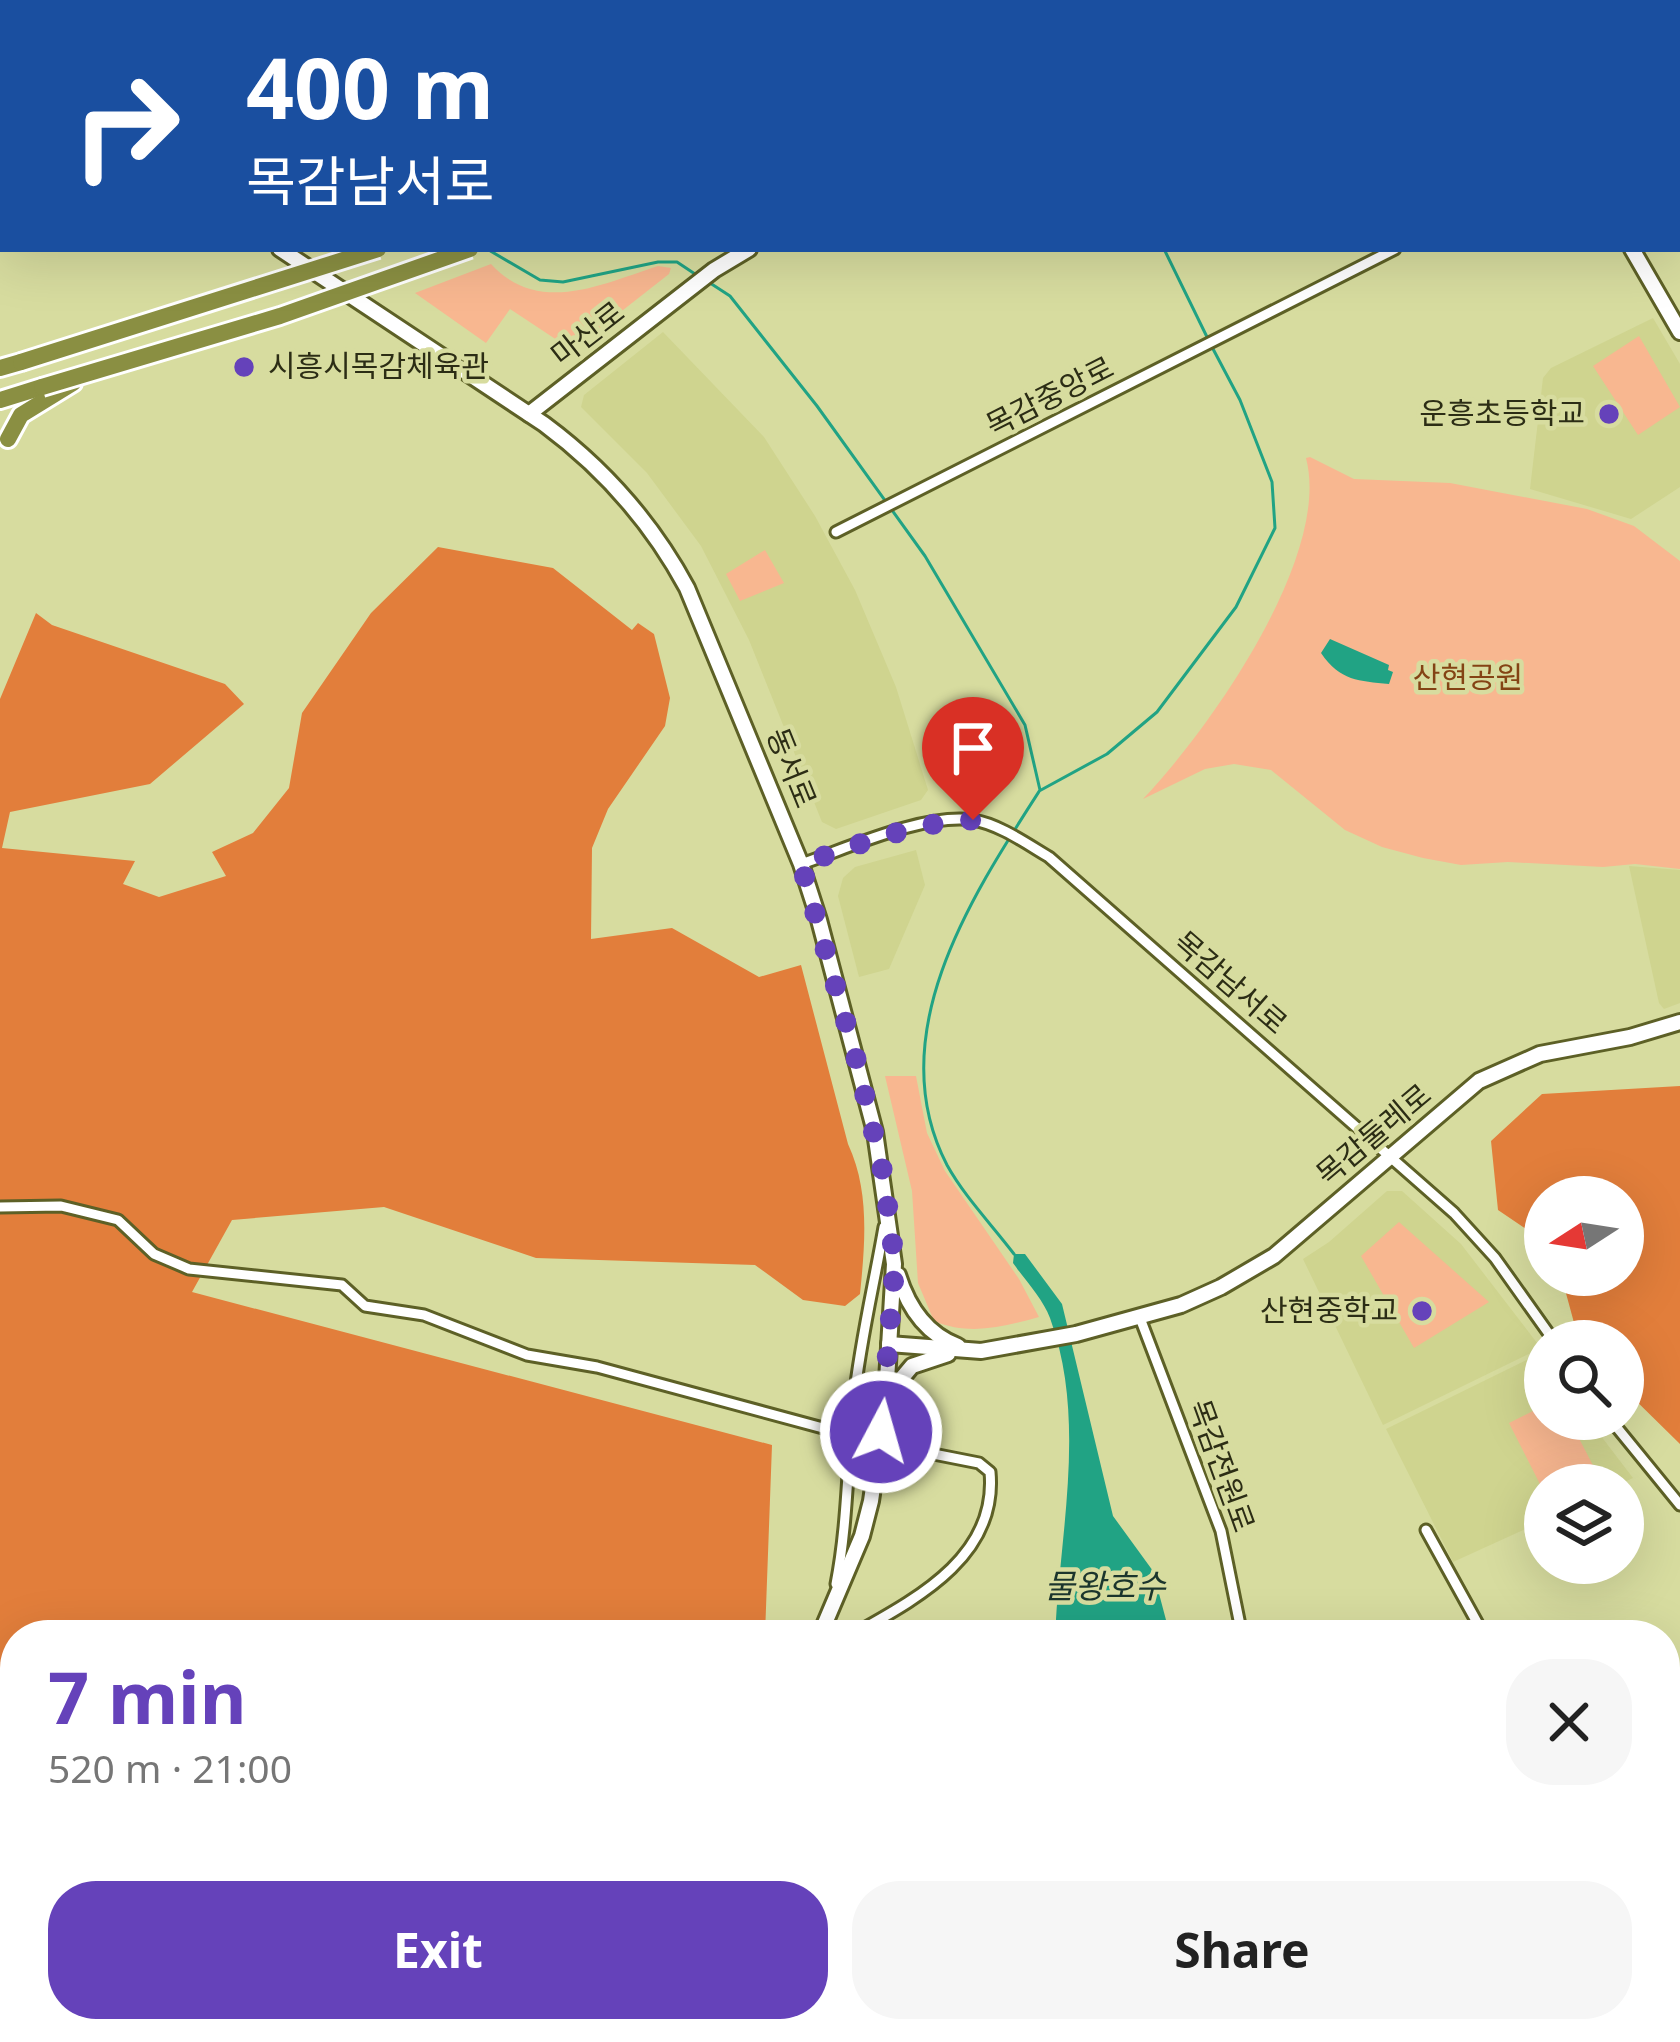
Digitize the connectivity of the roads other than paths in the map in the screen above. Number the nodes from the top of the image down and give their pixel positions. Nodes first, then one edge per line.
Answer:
1 (285, 252) edge
2 (304, 252) edge
3 (369, 252) edge
4 (462, 252) edge
5 (744, 252) edge
6 (1389, 252) edge
7 (1634, 252) edge
8 (339, 285) junction
9 (1680, 332) edge
10 (114, 366) junction
11 (0, 368) edge
12 (0, 400) edge
13 (529, 414) junction
14 (8, 439) dead end
15 (836, 532) dead end
16 (801, 864) junction
17 (1680, 1022) edge
18 (1390, 1157) junction
19 (0, 1207) edge
20 (887, 1210) junction
21 (895, 1264) junction
22 (1139, 1318) junction
23 (1539, 1320) edge
24 (889, 1343) junction
25 (981, 1351) junction
26 (886, 1397) junction
27 (855, 1436) junction
28 (1627, 1440) edge
29 (898, 1447) tunnel mouth
30 (1680, 1505) edge
31 (1426, 1531) dead end
32 (830, 1612) junction
33 (827, 1620) edge
34 (879, 1620) edge
35 (1239, 1620) edge
36 (1476, 1620) edge

1 - 8 main road, 동서로
2 - 8 main road
3 - 11 highway, bridge
4 - 10 highway, bridge
5 - 13 main road, 마산로
6 - 15 street, 목감중앙로
7 - 9 main road
8 - 13 main road, 동서로
10 - 12 highway, bridge
10 - 14 highway
13 - 16 main road, 동서로
16 - 18 street, 목감남서로
16 - 20 main road, 동서로
17 - 18 main road, 목감둘레로
18 - 22 main road, 목감둘레로
18 - 23 street, 목감남서로
19 - 27 street
20 - 21 main road, 동서로
20 - 27 street
21 - 24 main road, 동서로
21 - 25 main road
22 - 25 main road, 목감둘레로
22 - 35 street, 목감전원로
24 - 25 main road
24 - 26 main road, 동서로
25 - 26 main road
26 - 32 main road, 동서로
27 - 32 street
28 - 30 street
29 - 34 street
31 - 36 street
32 - 33 main road, 동서로

